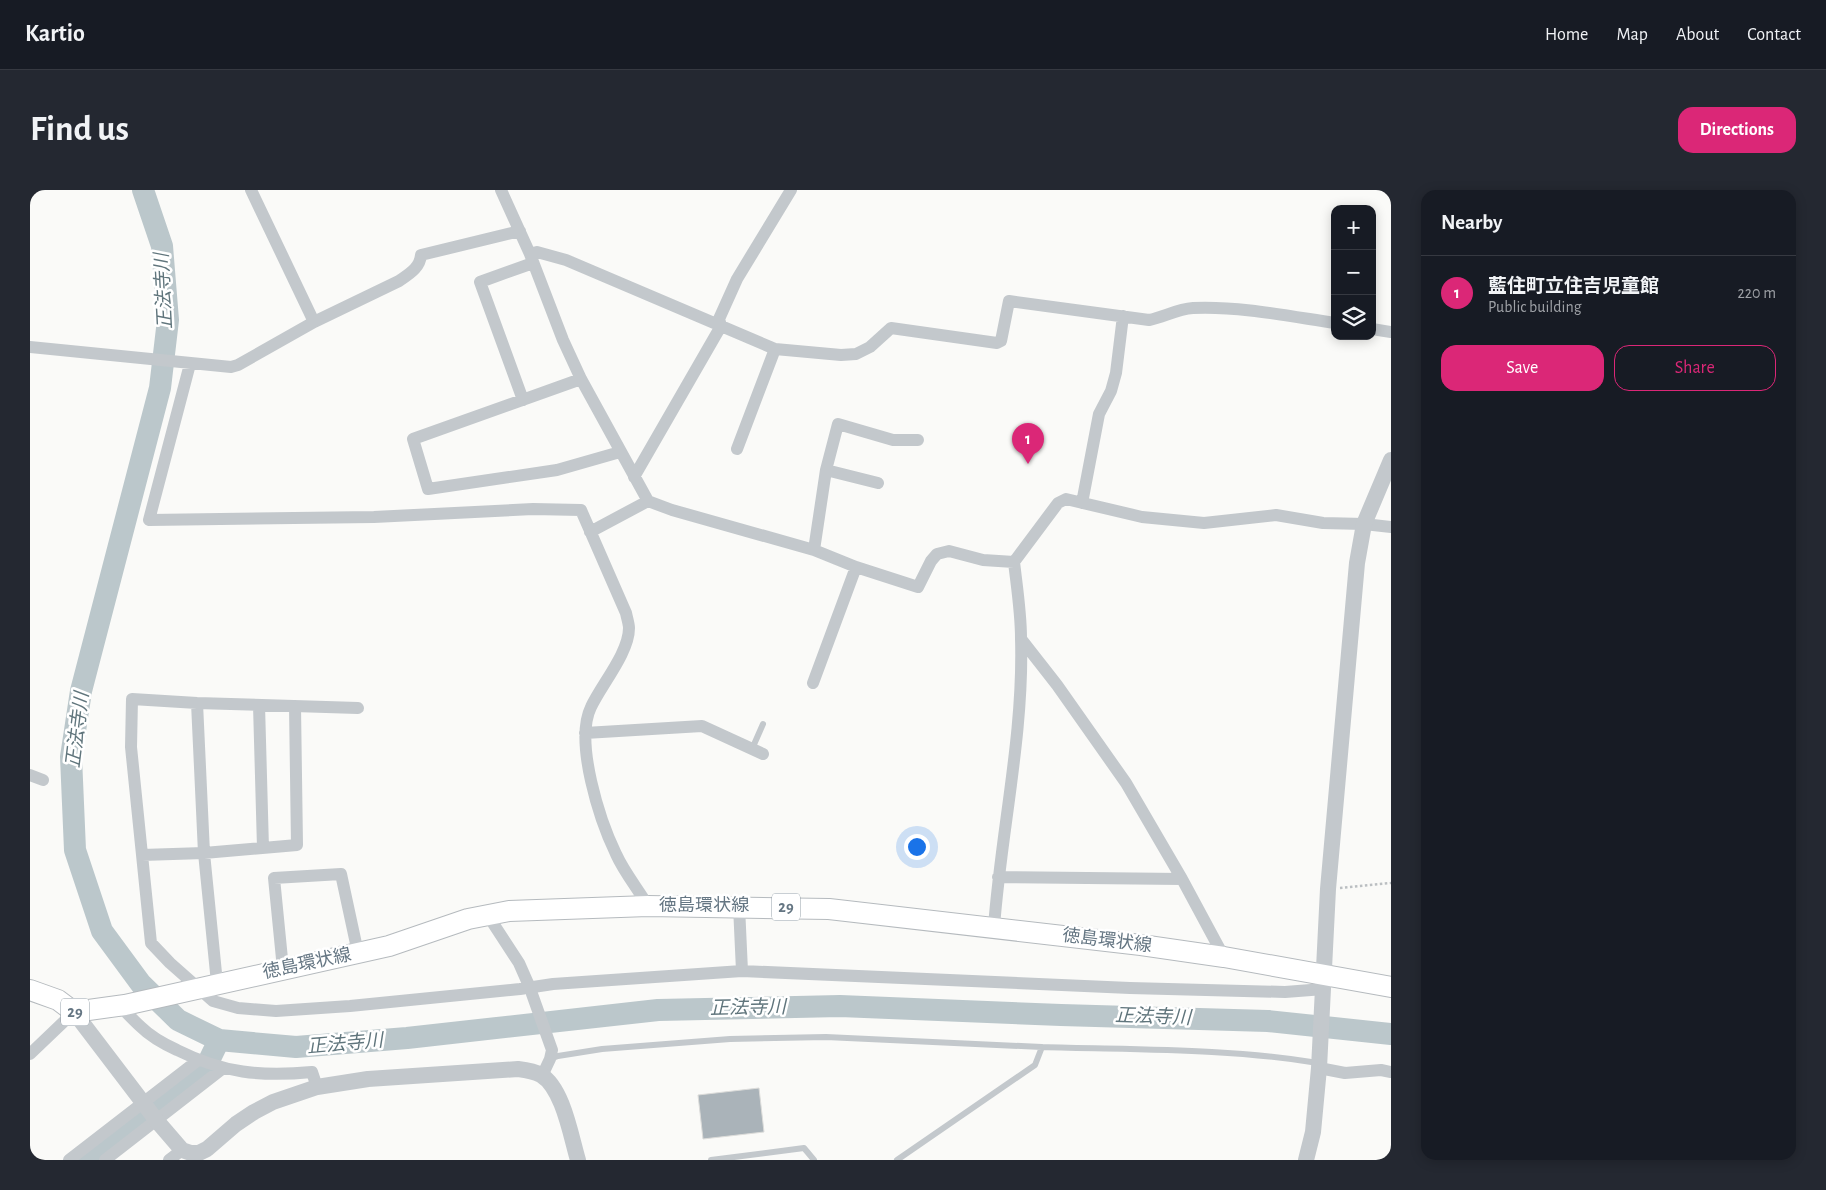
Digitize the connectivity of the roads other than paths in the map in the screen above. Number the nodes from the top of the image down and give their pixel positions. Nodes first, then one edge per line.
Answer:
1 (252, 190) edge
2 (501, 190) edge
3 (790, 190) edge
4 (520, 231) junction
5 (532, 259) junction
6 (1122, 316) junction
7 (314, 322) junction
8 (1331, 323) edge
9 (721, 326) junction
10 (1376, 330) edge
11 (1391, 332) edge
12 (30, 347) edge
13 (775, 349) junction
14 (187, 364) junction
15 (581, 379) junction
16 (523, 400) junction
17 (918, 440) dead end
18 (737, 449) dead end
19 (620, 452) junction
20 (1391, 460) edge
21 (826, 470) junction
22 (634, 477) junction
23 (878, 483) dead end
24 (648, 501) junction
25 (1082, 504) junction
26 (1364, 524) junction
27 (1391, 527) edge
28 (590, 532) junction
29 (814, 550) junction
30 (1014, 562) junction
31 (856, 567) junction
32 (1021, 639) junction
33 (813, 683) dead end
34 (197, 703) junction
35 (259, 705) junction
36 (296, 706) junction
37 (358, 708) dead end
38 (763, 724) dead end
39 (585, 733) junction
40 (757, 752) joint
41 (30, 774) edge
42 (43, 780) dead end
43 (263, 848) junction
44 (204, 852) junction
45 (142, 854) junction
46 (998, 877) junction
47 (1182, 879) junction
48 (648, 906) junction
49 (739, 906) junction
50 (487, 914) junction
51 (994, 927) junction
52 (358, 953) junction
53 (1224, 957) junction
54 (283, 969) junction
55 (742, 972) junction
56 (200, 987) junction
57 (1324, 987) junction
58 (1391, 987) edge
59 (30, 990) edge
60 (531, 991) junction
61 (122, 1005) junction
62 (74, 1012) junction
63 (1042, 1047) junction
64 (30, 1054) edge
65 (551, 1055) junction
66 (199, 1061) junction
67 (1320, 1062) junction
68 (219, 1068) junction
69 (1391, 1072) edge
70 (542, 1076) junction
71 (317, 1087) junction
72 (151, 1112) junction
73 (176, 1155) edge
74 (69, 1160) edge
75 (105, 1160) edge
76 (578, 1160) edge
77 (712, 1160) edge
78 (814, 1160) edge
79 (897, 1160) edge
80 (1306, 1160) edge

1 - 7 street
2 - 4 street
3 - 9 street
4 - 5 street
4 - 7 street
5 - 9 street
5 - 15 street
5 - 16 street
6 - 8 street
6 - 13 street
6 - 25 street
7 - 14 street
9 - 13 street
9 - 22 street
10 - 11 street
12 - 14 street
13 - 18 street
14 - 28 street
15 - 16 street
15 - 19 street
16 - 19 street
17 - 21 street
19 - 22 street
20 - 26 street
21 - 23 street
21 - 29 street
22 - 24 street
24 - 28 street
24 - 29 street
25 - 26 street
25 - 30 street
26 - 27 street
26 - 57 street
28 - 39 street
29 - 31 street
30 - 31 street
30 - 32 street
31 - 33 street
32 - 46 street
32 - 47 street
34 - 35 street
34 - 44 street
34 - 45 street
35 - 36 street
35 - 43 street
36 - 37 street
36 - 43 street
38 - 40 lane
39 - 40 street
39 - 48 street
41 - 42 street
43 - 44 street
44 - 45 street
44 - 56 street
45 - 56 street
46 - 47 street
46 - 51 street
47 - 53 street
48 - 49 main road, 徳島環状線 / 29
48 - 50 main road, 徳島環状線 / 29
49 - 51 main road, 徳島環状線 / 29
49 - 55 street
50 - 52 main road, 徳島環状線 / 29
50 - 60 street
51 - 53 main road, 徳島環状線 / 29
52 - 54 main road, 徳島環状線 / 29
52 - 54 street
53 - 57 main road, 徳島環状線 / 29
54 - 56 main road, 徳島環状線 / 29
55 - 57 street
55 - 60 street
56 - 60 street
56 - 61 main road, 徳島環状線 / 29
57 - 58 main road, 徳島環状線 / 29
57 - 67 street
59 - 62 main road, 29
60 - 65 street
61 - 62 main road, 徳島環状線 / 29
61 - 66 street
62 - 64 street
62 - 72 street
63 - 65 lane
63 - 67 lane
63 - 79 lane
65 - 70 street
66 - 68 street
66 - 72 street
67 - 69 street
67 - 80 street
68 - 71 street
68 - 72 street
70 - 71 street
70 - 76 street
71 - 73 street
72 - 73 street
72 - 74 street
72 - 75 street
77 - 78 lane

